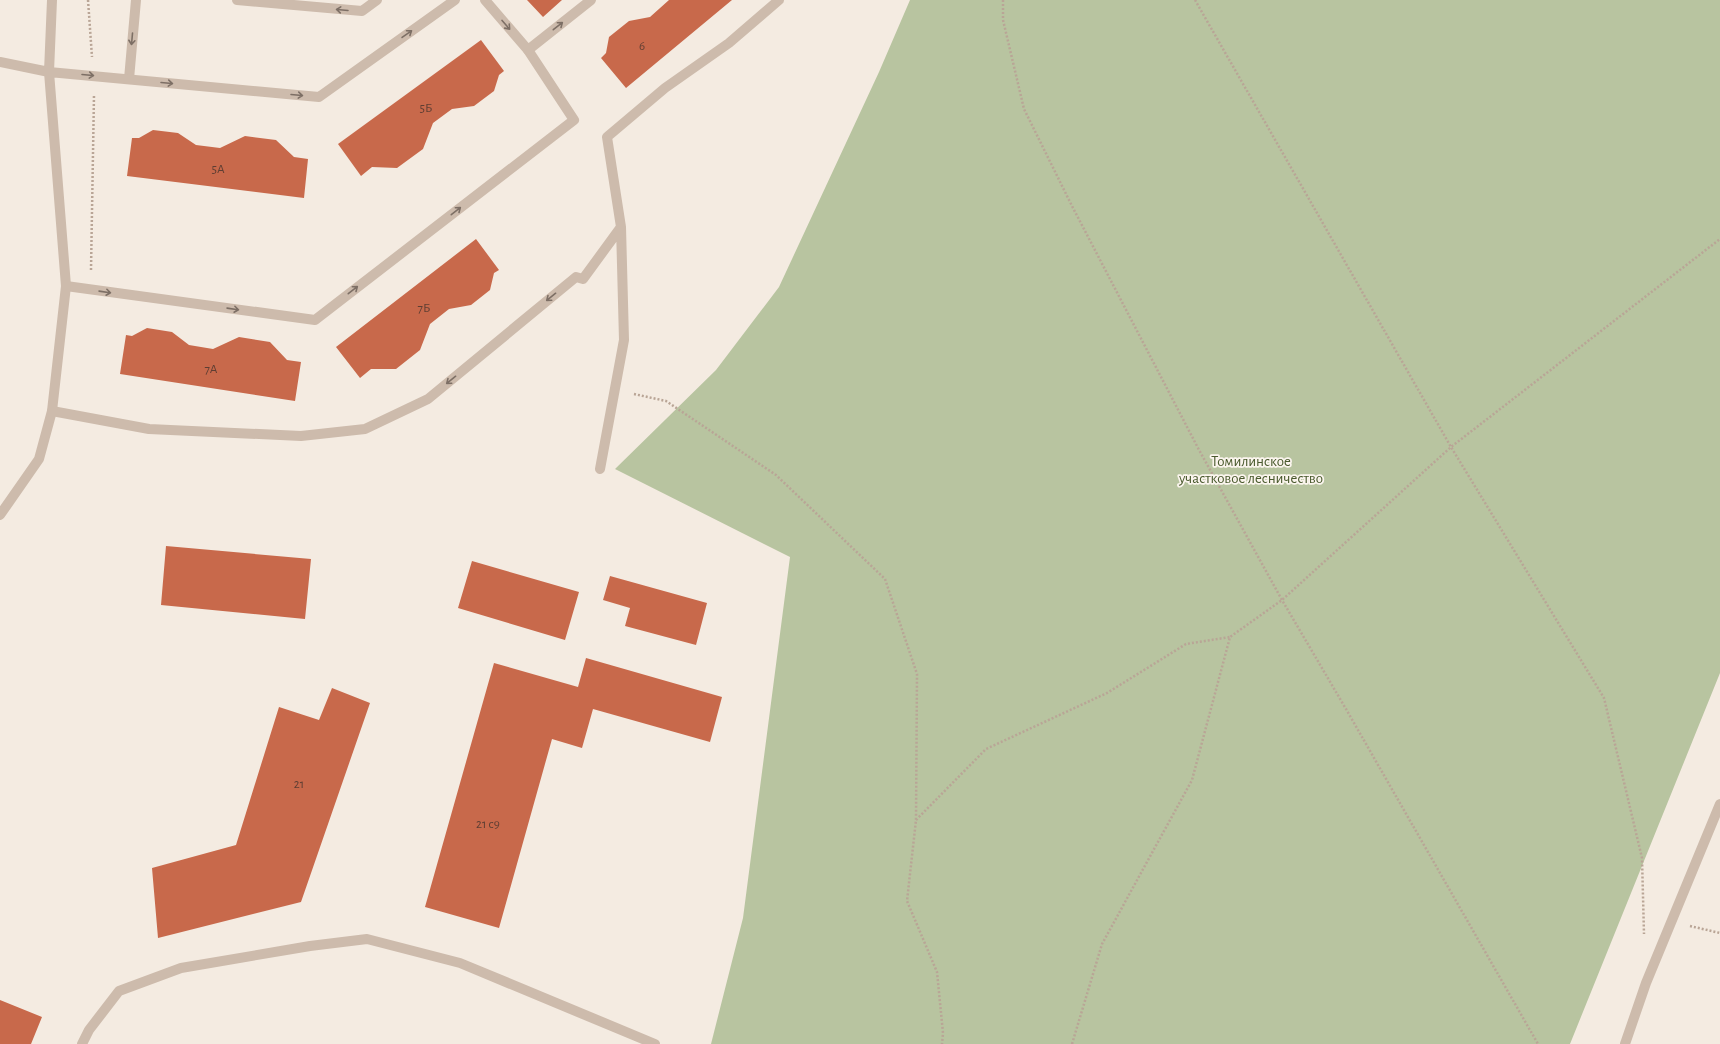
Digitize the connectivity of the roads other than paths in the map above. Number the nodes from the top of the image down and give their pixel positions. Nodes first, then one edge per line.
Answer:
1 (52, 0) edge
2 (136, 0) edge
3 (237, 0) edge
4 (377, 0) edge
5 (455, 0) edge
6 (485, 0) edge
7 (592, 0) edge
8 (779, 0) edge
9 (528, 50) junction
10 (0, 62) edge
11 (49, 72) junction
12 (129, 79) junction
13 (621, 227) junction
14 (66, 286) junction
15 (52, 411) junction
16 (600, 469) dead end
17 (0, 514) edge
18 (1720, 804) edge
19 (82, 1044) edge
20 (656, 1044) edge
21 (1625, 1044) edge

1 - 11 street
2 -> 12 street
4 -> 3 street
12 -> 5 street
6 -> 9 street
9 -> 7 street
8 - 13 street
14 -> 9 street
10 - 11 street
11 -> 12 street
11 - 14 street
13 -> 15 street
13 - 16 street
14 - 15 street
15 - 17 street
18 - 21 street
19 - 20 street

